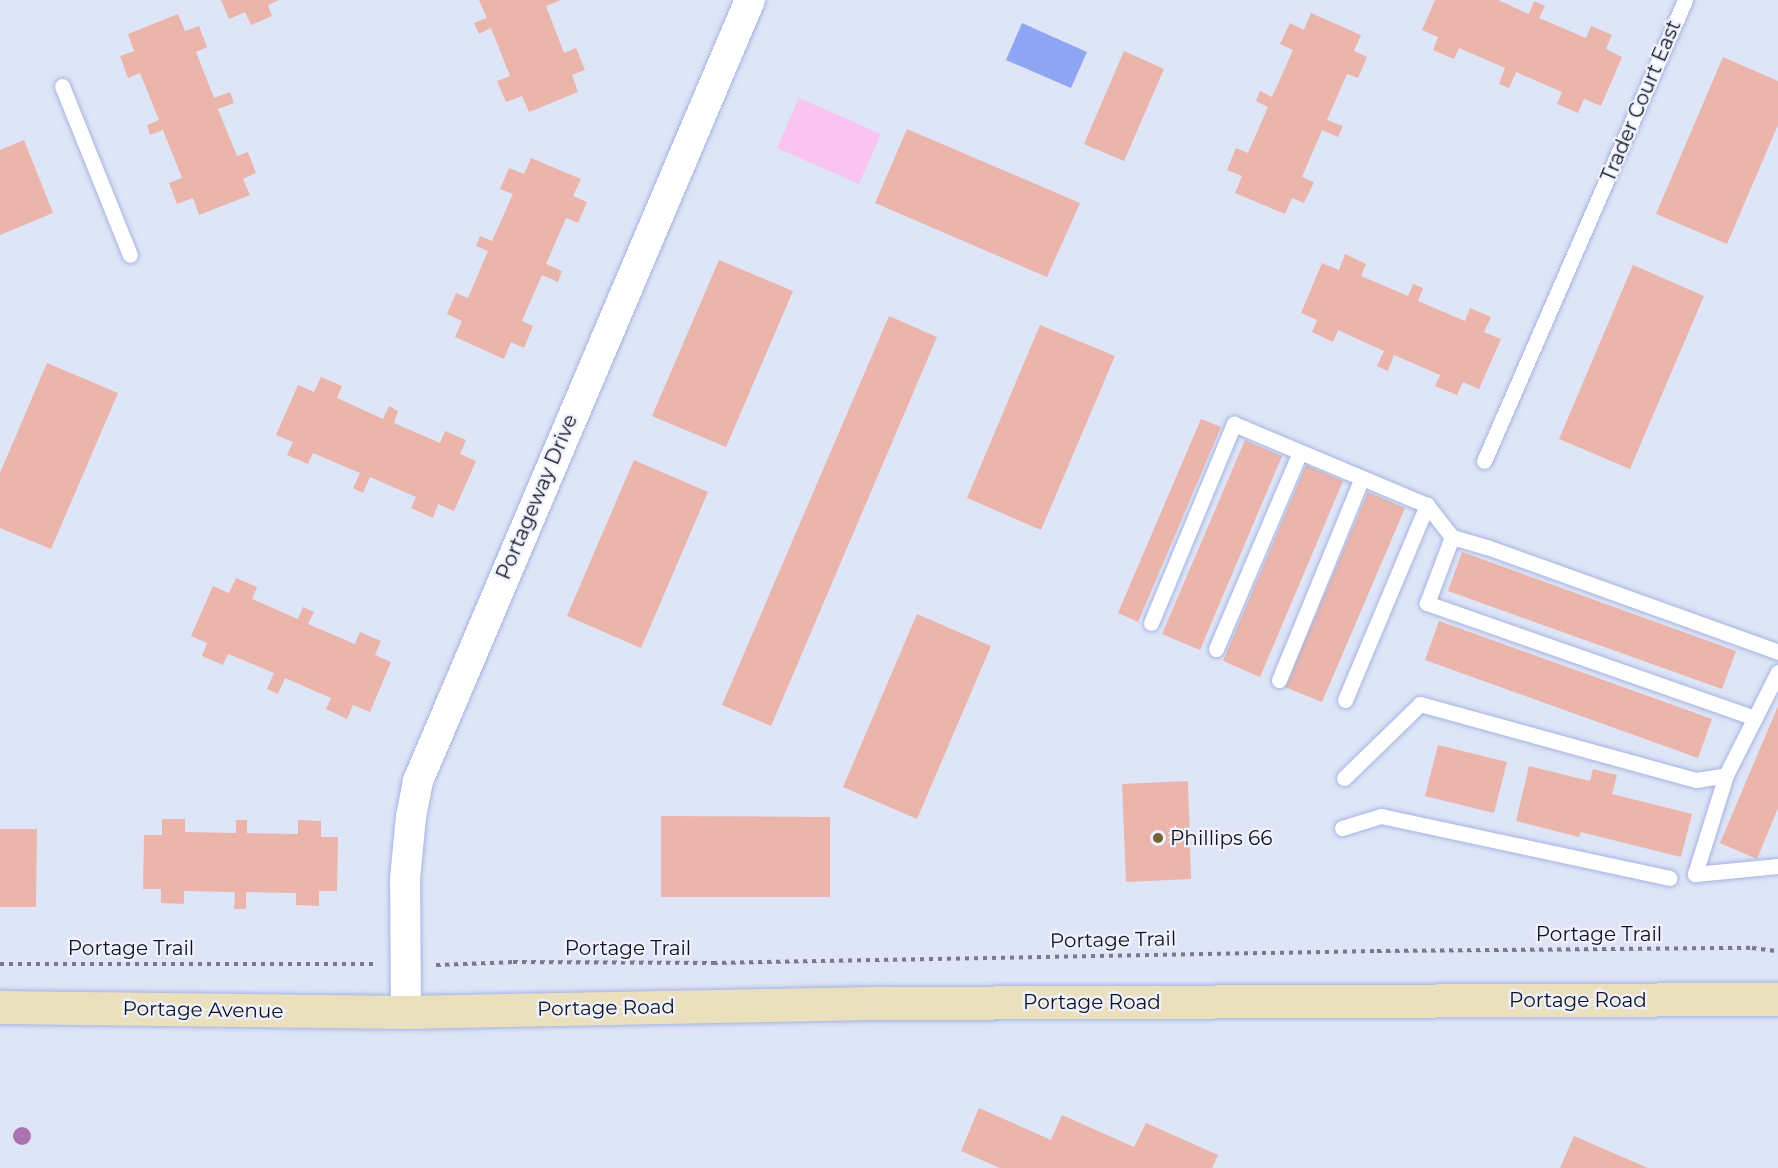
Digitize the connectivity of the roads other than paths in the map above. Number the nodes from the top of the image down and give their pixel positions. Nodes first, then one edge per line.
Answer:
1 (750, 0) edge
2 (1685, 0) edge
3 (62, 86) dead end
4 (130, 255) dead end
5 (1300, 452) junction
6 (1484, 461) dead end
7 (1362, 478) junction
8 (1427, 506) junction
9 (1452, 537) junction
10 (1151, 623) dead end
11 (1216, 649) dead end
12 (1778, 652) edge
13 (1778, 672) edge
14 (1279, 680) dead end
15 (1345, 700) dead end
16 (1755, 718) junction
17 (1726, 775) junction
18 (1344, 778) dead end
19 (1342, 828) dead end
20 (1778, 866) edge
21 (1669, 878) dead end
22 (1778, 999) edge
23 (0, 1007) edge
24 (406, 1012) junction

1 - 24 street, Portageway Drive
2 - 6 lane, Trader Court East
3 - 4 lane
5 - 7 lane
5 - 10 lane
5 - 11 lane
7 - 8 lane
7 - 14 lane
8 - 9 lane
8 - 15 lane
9 - 12 lane
9 - 16 lane
13 - 16 lane
16 - 17 lane
17 - 18 lane
17 - 20 lane
19 - 21 lane
22 - 24 main road, Portage Road
23 - 24 main road, Portage Avenue

